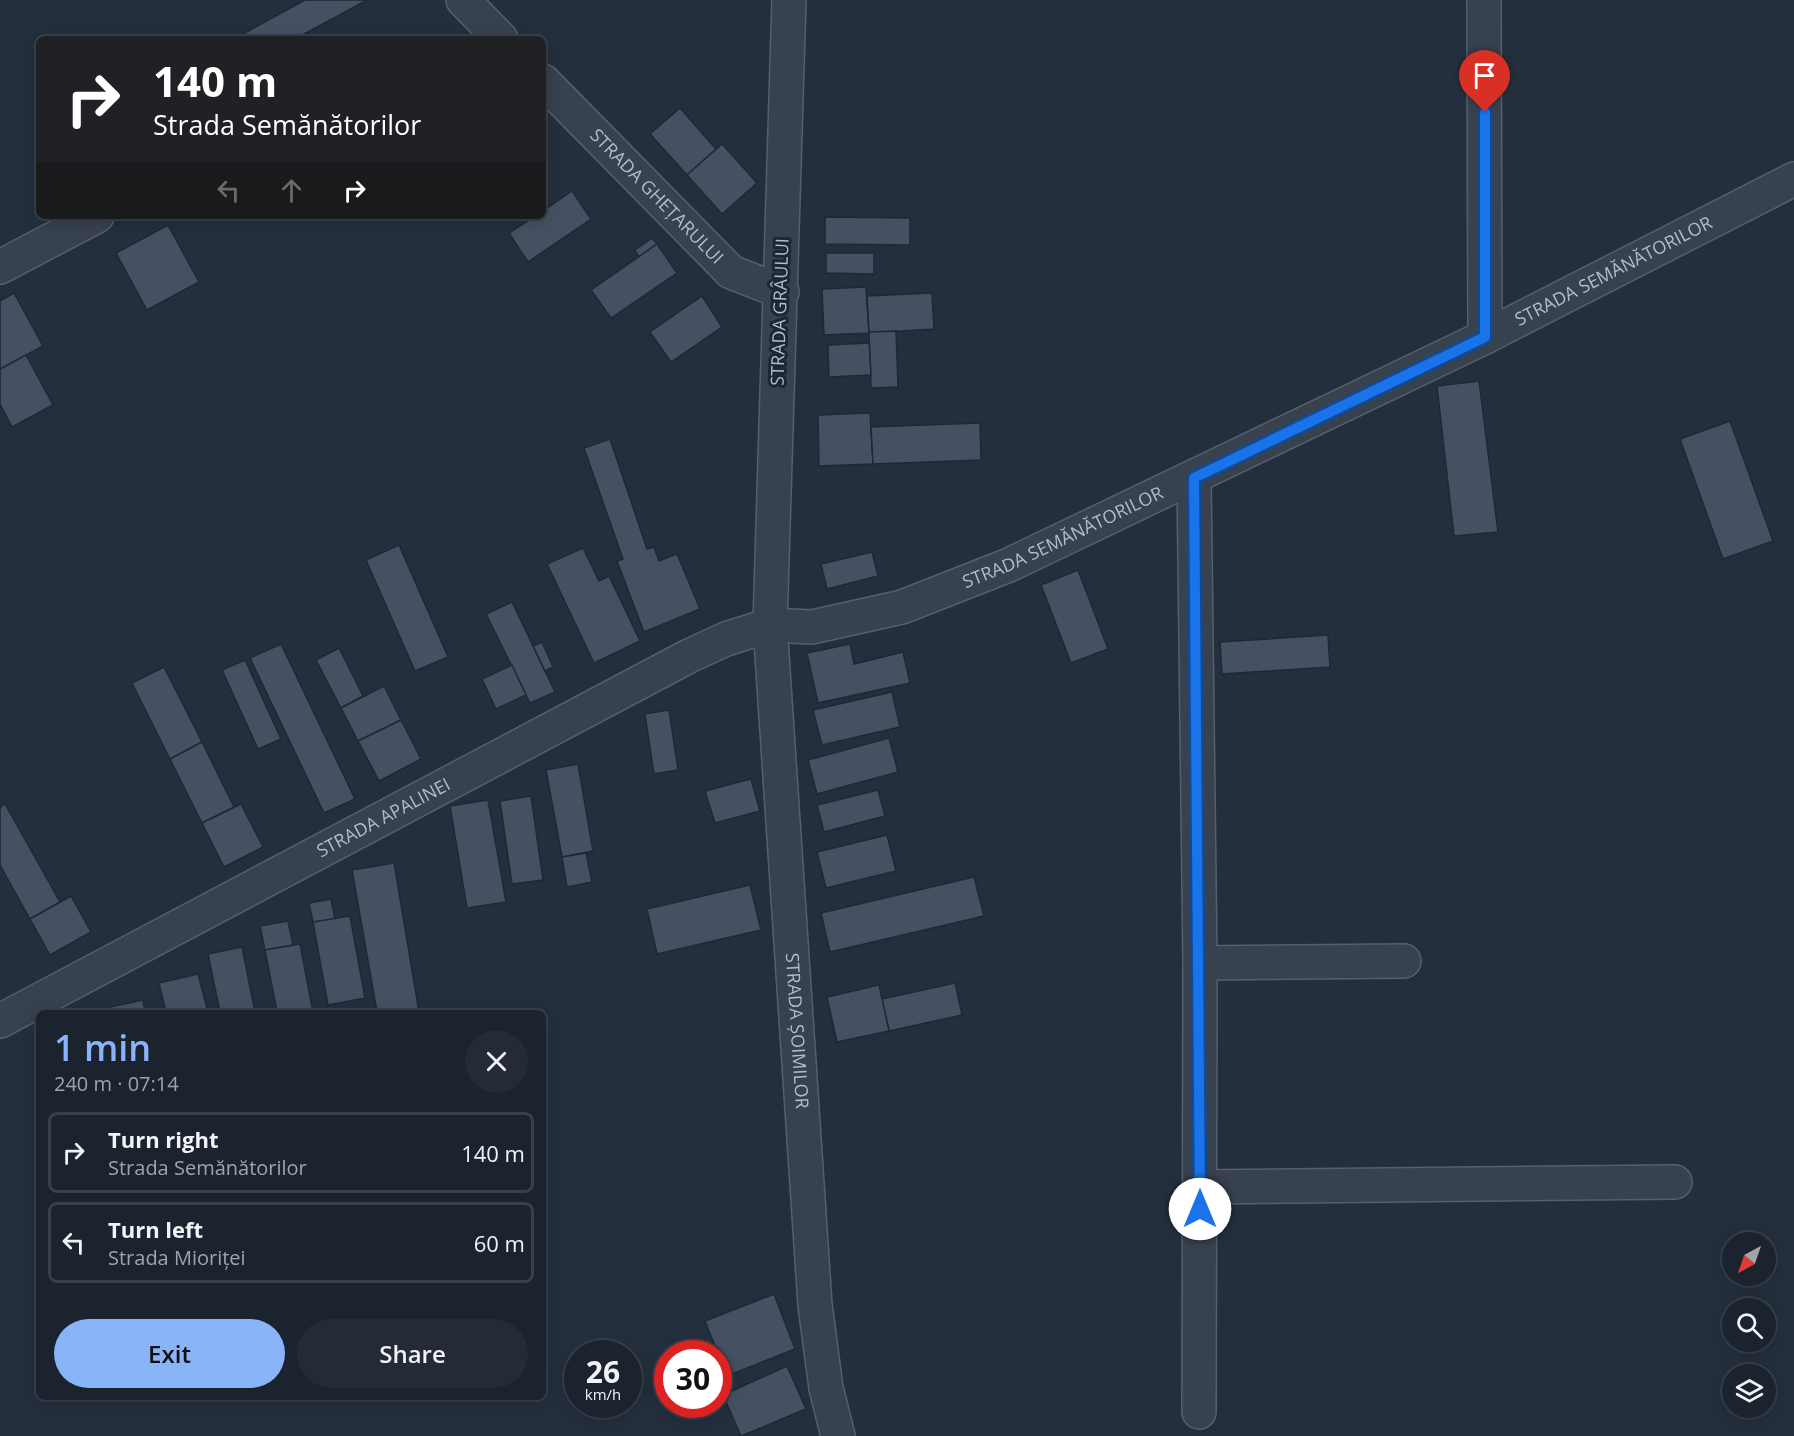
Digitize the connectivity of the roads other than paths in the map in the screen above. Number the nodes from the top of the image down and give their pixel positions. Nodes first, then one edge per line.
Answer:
1 (463, 0) edge
2 (789, 0) edge
3 (1484, 0) edge
4 (498, 36) edge
5 (546, 84) edge
6 (1794, 179) edge
7 (91, 219) edge
8 (0, 267) edge
9 (782, 292) junction
10 (1485, 337) junction
11 (1194, 478) junction
12 (770, 625) junction
13 (1404, 961) dead end
14 (1200, 963) junction
15 (0, 1021) edge
16 (1675, 1182) dead end
17 (1200, 1187) junction
18 (1199, 1412) dead end
19 (838, 1436) edge

1 - 4 street
2 - 9 street, STRADA GRÂULUI
3 - 10 street
5 - 9 street, STRADA GHEȚARULUI
6 - 10 street, STRADA SEMĂNĂTORILOR
7 - 8 street
9 - 12 street, STRADA GRÂULUI
10 - 11 street, STRADA SEMĂNĂTORILOR
11 - 12 street, STRADA SEMĂNĂTORILOR
11 - 14 street
12 - 15 street, STRADA APALINEI
12 - 19 street, STRADA ȘOIMILOR
13 - 14 street
14 - 17 street
16 - 17 street
17 - 18 street

